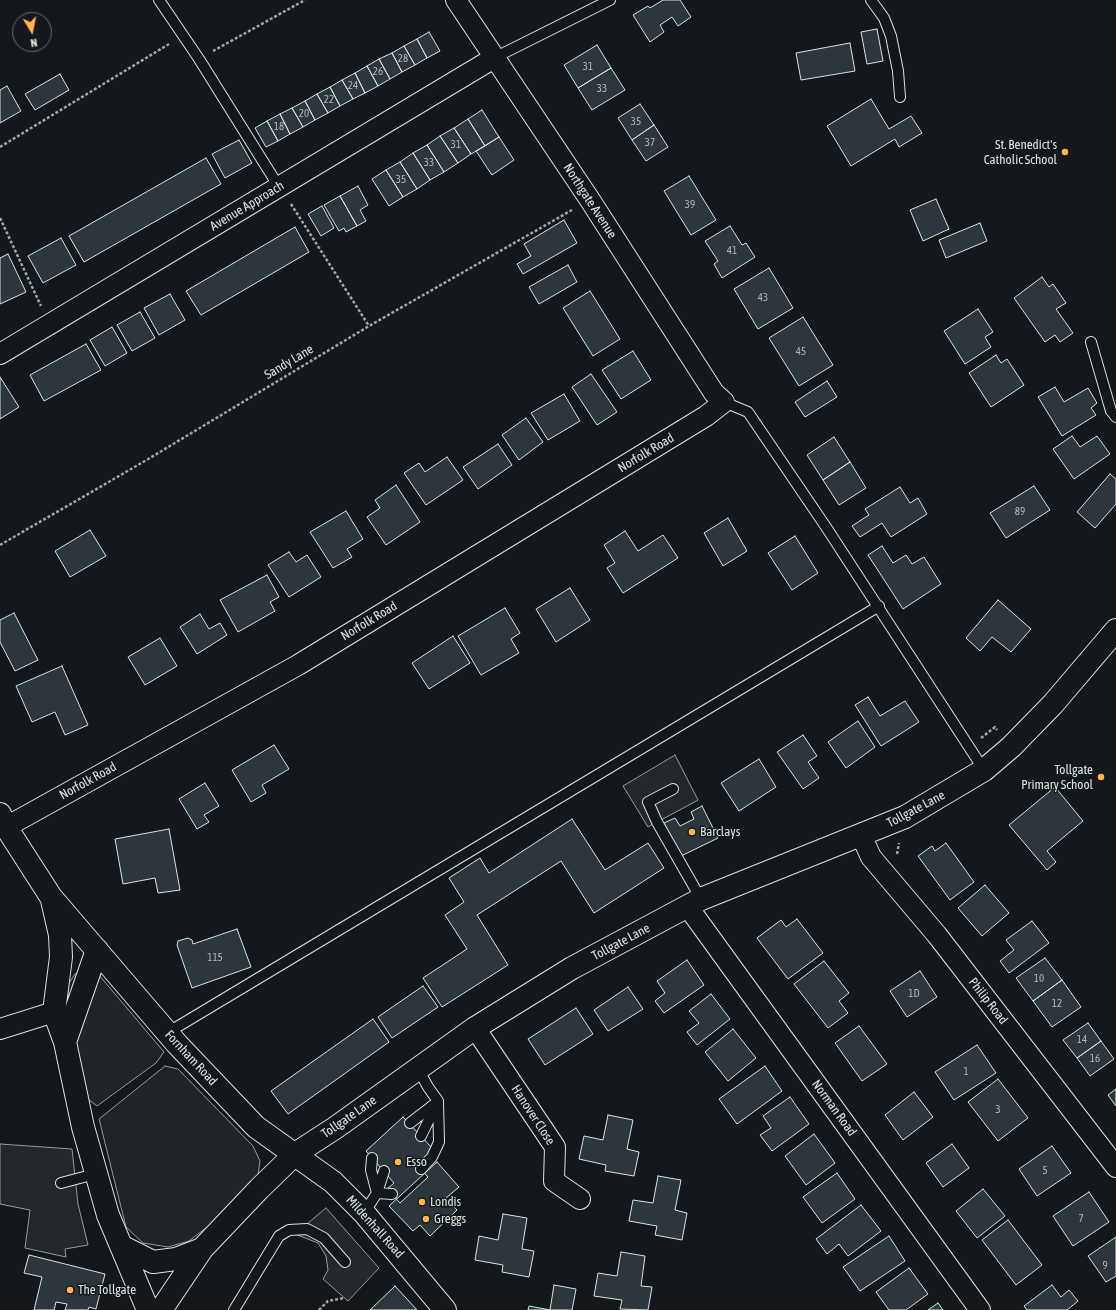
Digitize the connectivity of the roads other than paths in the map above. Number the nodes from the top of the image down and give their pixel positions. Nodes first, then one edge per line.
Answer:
1 (159, 0) edge
2 (456, 0) edge
3 (610, 0) edge
4 (871, 0) edge
5 (494, 58) junction
6 (900, 97) dead end
7 (280, 186) junction
8 (1090, 342) dead end
9 (0, 354) edge
10 (724, 402) junction
11 (1116, 417) edge
12 (879, 606) junction
13 (1116, 630) edge
14 (984, 770) junction
15 (673, 790) dead end
16 (2, 823) edge
17 (861, 835) junction
18 (51, 897) junction
19 (694, 903) junction
20 (97, 950) junction
21 (54, 1012) junction
22 (475, 1028) junction
23 (0, 1029) edge
24 (167, 1033) junction
25 (64, 1042) junction
26 (418, 1069) junction
27 (438, 1101) junction
28 (410, 1123) dead end
29 (421, 1136) dead end
30 (295, 1154) junction
31 (372, 1158) dead end
32 (1116, 1167) edge
33 (421, 1169) dead end
34 (384, 1171) dead end
35 (95, 1174) junction
36 (61, 1183) dead end
37 (377, 1193) junction
38 (392, 1194) dead end
39 (580, 1199) dead end
40 (364, 1213) junction
41 (121, 1246) junction
42 (202, 1249) junction
43 (345, 1262) dead end
44 (148, 1310) edge
45 (161, 1310) edge
46 (234, 1310) edge
47 (445, 1310) edge
48 (980, 1310) edge

1 - 7 lane
2 - 5 street, Northgate Avenue
3 - 5 lane
4 - 6 lane
5 - 7 street, Avenue Approach
5 - 10 street, Northgate Avenue
7 - 9 street, Avenue Approach
8 - 11 lane
10 - 12 lane
10 - 16 street, Norfolk Road
12 - 14 lane
12 - 24 lane
13 - 14 main road, Tollgate Lane
14 - 17 main road, Tollgate Lane
15 - 19 lane
16 - 18 main road, Fornham Road
17 - 19 main road, Tollgate Lane
17 - 32 street, Philip Road
18 - 20 main road, Fornham Road
18 - 21 main road, Fornham Road
19 - 22 main road, Tollgate Lane
19 - 48 street, Norman Road
20 - 24 main road, Fornham Road
20 - 25 main road
21 - 23 street
21 - 25 main road, Fornham Road
22 - 26 main road, Tollgate Lane
22 - 39 street, Hanover Close
24 - 30 main road, Fornham Road
25 - 35 main road, Fornham Road
26 - 27 lane
26 - 30 main road, Tollgate Lane
27 - 28 lane
27 - 29 lane
27 - 33 lane
30 - 40 main road, Mildenhall Road
30 - 42 main road, Tollgate Lane
31 - 37 lane
34 - 37 lane
35 - 36 lane
35 - 41 main road, Fornham Road
37 - 38 lane
37 - 40 lane
40 - 47 main road, Mildenhall Road
41 - 42 main road
41 - 44 main road, Fornham Road
42 - 45 main road, Tollgate Lane
43 - 46 lane

